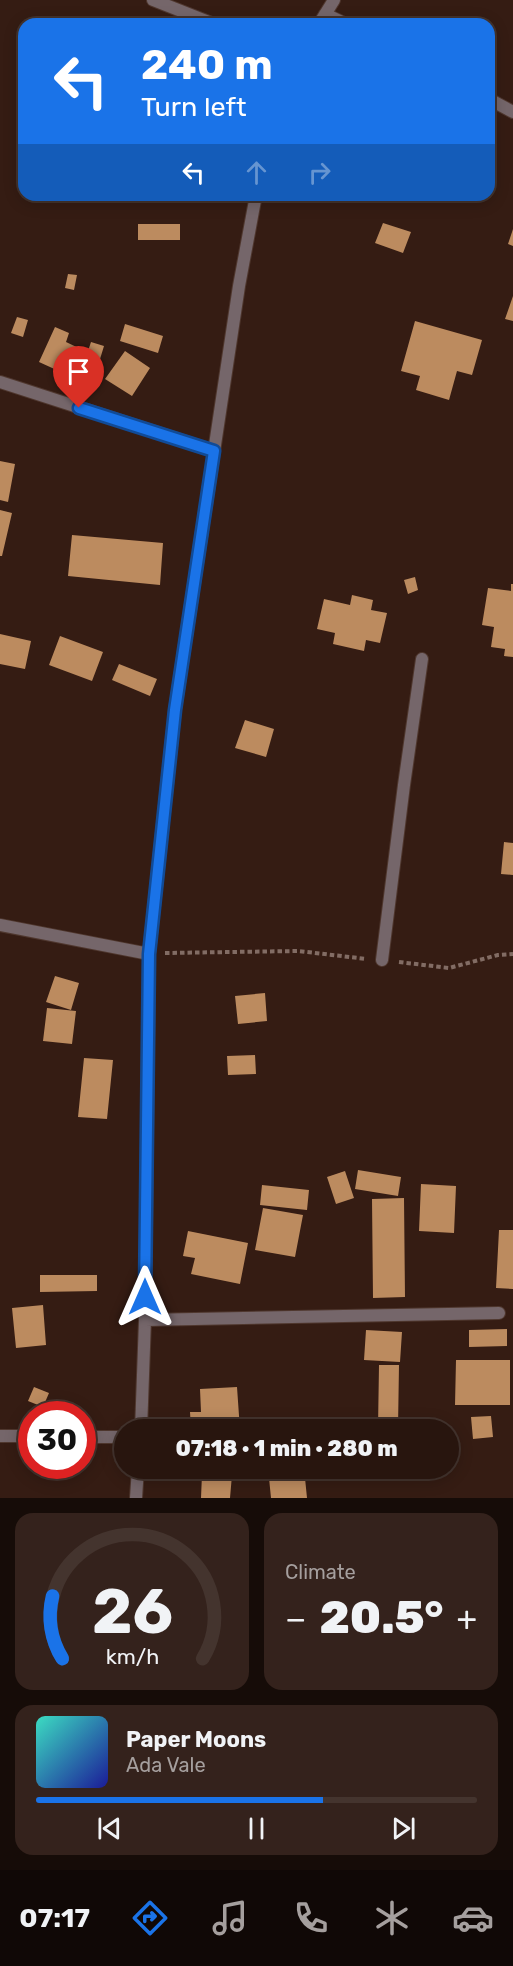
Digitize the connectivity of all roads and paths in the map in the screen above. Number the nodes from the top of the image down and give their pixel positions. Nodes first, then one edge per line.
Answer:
1 (153, 0) edge
2 (334, 0) edge
3 (199, 18) edge
4 (323, 18) edge
5 (495, 102) edge
6 (513, 112) edge
7 (255, 201) edge
8 (0, 382) edge
9 (214, 451) junction
10 (422, 659) dead end
11 (0, 925) edge
12 (149, 954) junction
13 (513, 954) edge
14 (382, 960) junction
15 (500, 1313) dead end
16 (145, 1320) junction
17 (141, 1419) edge
18 (0, 1436) edge
19 (18, 1436) edge
20 (96, 1437) edge
21 (114, 1437) edge
22 (137, 1479) edge
23 (136, 1498) edge

1 - 3 street
2 - 4 street
5 - 6 street
7 - 9 street
8 - 9 street
9 - 12 street
10 - 14 street
11 - 12 street
12 - 14 path
12 - 16 street
13 - 14 path
15 - 16 street
16 - 17 street
18 - 19 street
20 - 21 street
22 - 23 street

